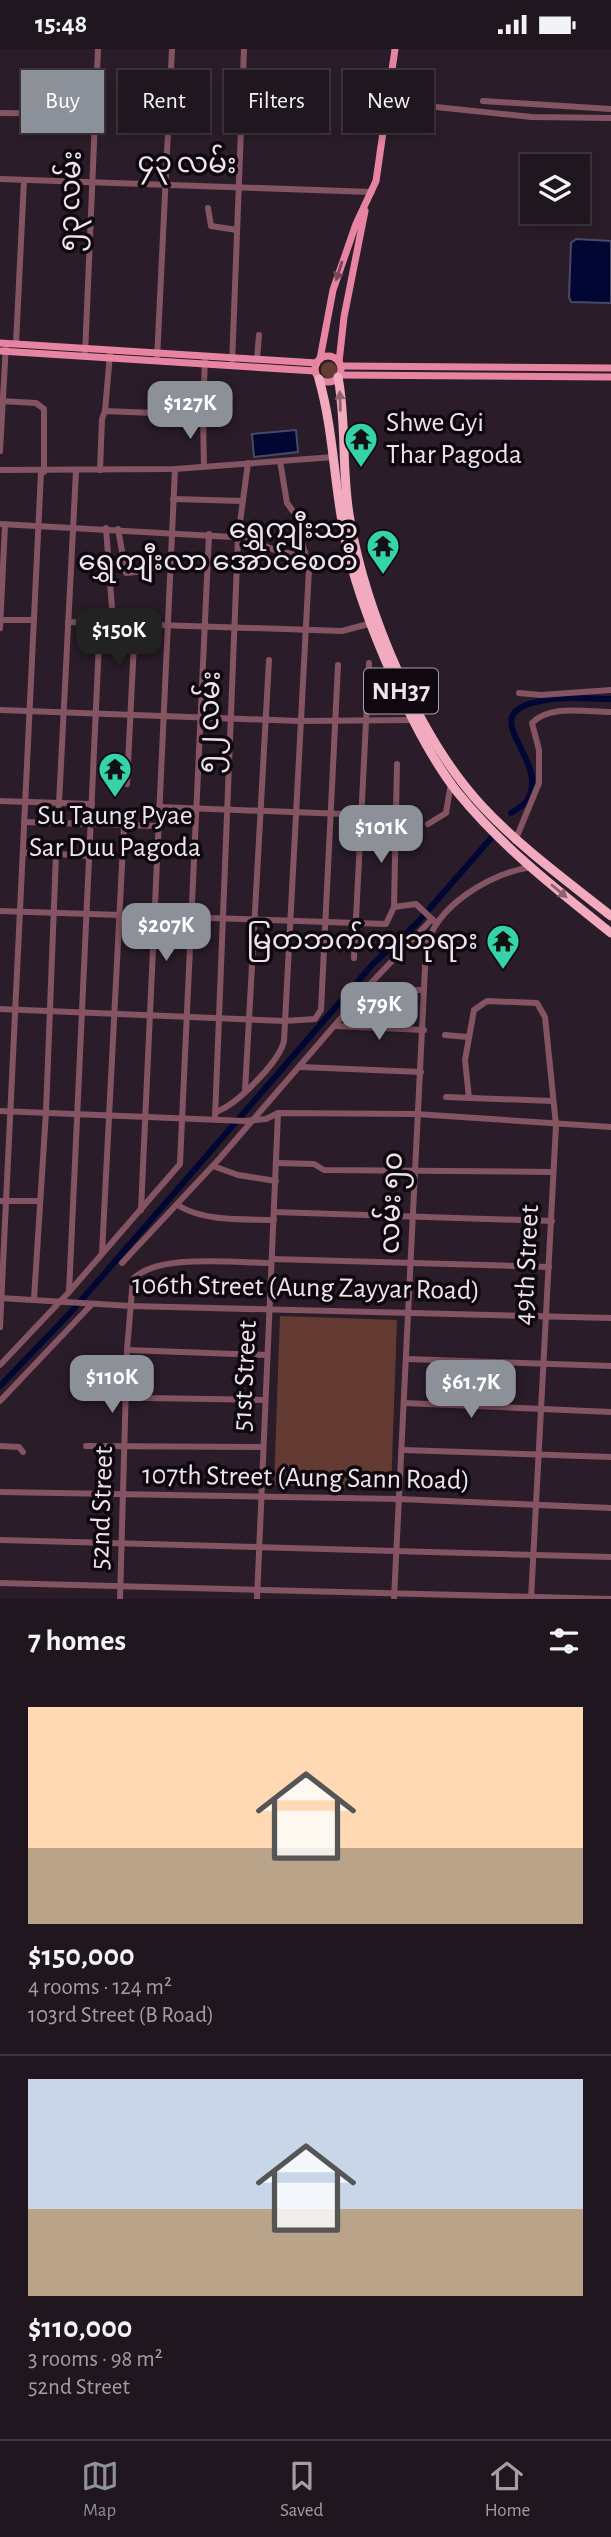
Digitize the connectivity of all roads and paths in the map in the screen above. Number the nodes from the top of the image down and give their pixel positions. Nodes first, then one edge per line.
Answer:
1 (98, 49) edge
2 (172, 49) edge
3 (244, 49) edge
4 (395, 49) edge
5 (97, 70) edge
6 (392, 70) edge
7 (483, 101) dead end
8 (434, 105) edge
9 (611, 109) edge
10 (0, 113) edge
11 (21, 113) edge
12 (555, 113) junction
13 (611, 118) edge
14 (94, 133) edge
15 (384, 133) edge
16 (0, 179) edge
17 (24, 180) junction
18 (93, 183) junction
19 (167, 185) junction
20 (239, 186) junction
21 (372, 192) junction
22 (208, 208) dead end
23 (366, 208) junction
24 (237, 230) junction
25 (259, 335) dead end
26 (16, 344) junction
27 (3, 347) edge
28 (85, 352) junction
29 (110, 354) junction
30 (157, 357) junction
31 (257, 359) junction
32 (205, 360) junction
33 (232, 361) junction
34 (318, 368) junction
35 (611, 368) edge
36 (339, 370) junction
37 (611, 377) edge
38 (2, 401) edge
39 (105, 411) junction
40 (202, 415) junction
41 (1, 434) edge
42 (0, 451) edge
43 (334, 457) junction
44 (280, 461) junction
45 (248, 463) junction
46 (204, 466) junction
47 (174, 468) junction
48 (0, 470) edge
49 (100, 470) junction
50 (76, 471) junction
51 (42, 472) junction
52 (173, 499) junction
53 (243, 502) junction
54 (2, 524) edge
55 (38, 524) junction
56 (73, 526) junction
57 (106, 528) junction
58 (118, 529) junction
59 (172, 532) junction
60 (209, 534) junction
61 (238, 537) junction
62 (305, 552) junction
63 (145, 571) dead end
64 (0, 620) edge
65 (34, 620) junction
66 (100, 621) junction
67 (68, 622) junction
68 (113, 622) junction
69 (135, 622) junction
70 (168, 623) junction
71 (372, 623) junction
72 (205, 625) junction
73 (0, 628) edge
74 (234, 628) junction
75 (304, 631) junction
76 (269, 660) dead end
77 (369, 663) dead end
78 (338, 665) dead end
79 (611, 690) edge
80 (519, 693) dead end
81 (0, 710) edge
82 (29, 711) junction
83 (63, 712) junction
84 (611, 712) edge
85 (97, 713) junction
86 (130, 715) junction
87 (164, 716) junction
88 (200, 717) junction
89 (231, 719) junction
90 (266, 720) junction
91 (419, 720) junction
92 (299, 721) junction
93 (335, 722) junction
94 (366, 723) junction
95 (397, 764) dead end
96 (451, 783) junction
97 (127, 784) dead end
98 (0, 801) edge
99 (25, 802) junction
100 (59, 803) junction
101 (92, 804) junction
102 (159, 807) junction
103 (195, 809) junction
104 (228, 810) junction
105 (260, 812) junction
106 (295, 813) junction
107 (330, 813) junction
108 (363, 815) junction
109 (396, 816) junction
110 (24, 822) junction
111 (58, 823) junction
112 (428, 824) dead end
113 (91, 825) junction
114 (124, 826) junction
115 (158, 826) junction
116 (513, 844) junction
117 (23, 853) junction
118 (56, 854) junction
119 (90, 856) junction
120 (531, 867) junction
121 (394, 907) junction
122 (210, 909) dead end
123 (0, 911) edge
124 (20, 912) junction
125 (54, 913) junction
126 (87, 914) junction
127 (119, 916) junction
128 (611, 916) edge
129 (155, 917) junction
130 (189, 918) junction
131 (208, 919) junction
132 (223, 920) junction
133 (253, 922) junction
134 (435, 922) junction
135 (289, 923) junction
136 (324, 923) junction
137 (356, 924) junction
138 (611, 933) edge
139 (354, 958) dead end
140 (394, 990) dead end
141 (423, 990) junction
142 (0, 1009) edge
143 (15, 1009) junction
144 (49, 1011) junction
145 (82, 1012) junction
146 (115, 1014) junction
147 (150, 1015) junction
148 (185, 1017) junction
149 (219, 1018) junction
150 (250, 1019) junction
151 (285, 1021) junction
152 (336, 1026) junction
153 (424, 1030) junction
154 (445, 1035) dead end
155 (468, 1037) junction
156 (301, 1067) junction
157 (421, 1072) junction
158 (246, 1091) junction
159 (446, 1097) dead end
160 (469, 1098) junction
161 (553, 1101) junction
162 (0, 1111) edge
163 (10, 1111) junction
164 (46, 1112) junction
165 (79, 1114) junction
166 (278, 1114) junction
167 (416, 1114) junction
168 (110, 1115) junction
169 (215, 1115) junction
170 (146, 1117) junction
171 (181, 1118) junction
172 (253, 1120) junction
173 (556, 1125) junction
174 (611, 1127) edge
175 (277, 1163) junction
176 (213, 1166) junction
177 (416, 1169) junction
178 (553, 1172) junction
179 (276, 1181) junction
180 (3, 1201) edge
181 (40, 1201) junction
182 (177, 1205) junction
183 (141, 1210) junction
184 (274, 1212) junction
185 (413, 1216) junction
186 (274, 1220) junction
187 (552, 1221) junction
188 (102, 1255) junction
189 (272, 1261) junction
190 (122, 1262) dead end
191 (411, 1266) junction
192 (549, 1267) junction
193 (69, 1292) junction
194 (1, 1298) edge
195 (34, 1299) junction
196 (64, 1301) junction
197 (90, 1304) junction
198 (131, 1306) junction
199 (269, 1307) junction
200 (409, 1311) junction
201 (546, 1315) junction
202 (611, 1318) edge
203 (0, 1327) edge
204 (127, 1350) junction
205 (266, 1355) junction
206 (407, 1359) junction
207 (542, 1363) junction
208 (0, 1365) edge
209 (611, 1366) edge
210 (126, 1396) junction
211 (81, 1397) dead end
212 (264, 1400) junction
213 (0, 1401) edge
214 (404, 1403) junction
215 (541, 1411) junction
216 (611, 1412) edge
217 (86, 1445) dead end
218 (0, 1446) edge
219 (125, 1447) junction
220 (262, 1447) junction
221 (402, 1450) junction
222 (23, 1452) dead end
223 (538, 1454) junction
224 (611, 1457) edge
225 (0, 1492) edge
226 (124, 1495) junction
227 (263, 1499) junction
228 (399, 1499) junction
229 (536, 1505) junction
230 (611, 1508) edge
231 (0, 1540) edge
232 (122, 1543) junction
233 (259, 1547) junction
234 (395, 1551) junction
235 (533, 1553) junction
236 (611, 1557) edge
237 (0, 1583) edge
238 (121, 1586) junction
239 (258, 1589) junction
240 (394, 1596) edge
241 (531, 1597) edge
242 (120, 1599) edge
243 (257, 1599) edge
244 (611, 1599) edge

1 - 5 street, ၅၃ လမ်း
2 - 19 street
3 - 20 street
4 - 6 main road
7 - 12 street
8 - 12 street
9 - 12 street
10 - 11 street
12 - 13 street
14 - 18 street, ၅၃ လမ်း
15 - 21 main road
16 - 17 street, ၄၃ လမ်း
17 - 18 street, ၄၃ လမ်း
17 - 26 street
18 - 19 street, ၄၃ လမ်း
18 - 28 street, ၅၃ လမ်း
19 - 20 street, ၄၃ လမ်း
19 - 30 street
20 - 21 street, ၄၃ လမ်း
20 - 24 street
21 - 23 main road
22 - 24 street
23 -> 34 main road
23 - 36 main road
24 - 33 street
25 - 31 street
26 - 27 main road
26 - 28 main road
27 - 28 main road
27 - 38 street
28 - 29 main road
29 - 30 main road
29 - 39 street
30 - 32 main road
31 - 33 main road
31 - 34 main road
32 - 33 main road
32 - 40 street
33 - 34 main road
34 - 36 main road
34 - 36 main road
34 - 43 highway, NH37
35 - 36 main road
36 - 37 main road
91 -> 36 highway, NH37
38 - 41 street
38 - 51 street
39 - 40 street
39 - 49 street
40 - 46 street
41 - 42 street
43 - 44 street
43 - 71 highway, NH37
44 - 45 street
44 - 62 street
45 - 46 street
45 - 53 street, ၅၂ လမ်း
46 - 47 street
47 - 49 street
47 - 52 street
48 - 51 street
49 - 50 street
50 - 51 street
50 - 56 street
51 - 55 street
52 - 53 street
52 - 59 street
53 - 61 street, ၅၂ လမ်း
54 - 55 street
54 - 64 street
55 - 56 street
55 - 65 street
56 - 57 street
56 - 67 street
57 - 58 street
57 - 68 street
58 - 59 street
58 - 63 street
59 - 60 street
59 - 70 street
60 - 61 street
60 - 72 street
61 - 62 street
61 - 74 street, ၅၂ လမ်း
62 - 75 street
64 - 65 street
64 - 73 street
65 - 82 street
66 - 67 street
66 - 68 street
66 - 85 street
67 - 83 street
68 - 69 street
69 - 70 street
69 - 86 street
70 - 72 street
70 - 87 street
71 - 75 street
71 - 91 highway, NH37
72 - 74 street
72 - 88 street
74 - 75 street
74 - 89 street, ၅၂ လမ်း
75 - 92 street
76 - 90 street
77 - 94 street
78 - 93 street
79 - 80 street
81 - 82 street
82 - 83 street
82 - 99 street
83 - 85 street
83 - 100 street
84 - 116 street
85 - 86 street
85 - 101 street
86 - 87 street
86 - 97 street
87 - 88 street
87 - 102 street
88 - 89 street
88 - 103 street
89 - 90 street
89 - 104 street, ၅၂ လမ်း
90 - 92 street
90 - 105 street
91 - 94 street
91 - 96 highway, NH37
91 - 116 highway, NH37
92 - 93 street
92 - 106 street
93 - 94 street
93 - 107 street
94 - 108 street
95 - 109 street
96 - 112 street
96 - 116 highway, NH37
98 - 99 street
99 - 100 street
99 - 110 street
100 - 101 street
100 - 111 street
101 - 113 street
102 - 103 street
102 - 115 street
103 - 104 street
103 - 130 street
104 - 105 street
104 - 132 street, ၅၂ လမ်း
105 - 106 street
105 - 133 street
106 - 107 street
106 - 135 street
107 - 108 street
107 - 136 street
108 - 109 street
108 - 137 street
109 - 121 street
110 - 111 street
110 - 117 street
111 - 113 street
113 - 114 street
113 - 119 street
114 - 115 street
114 - 127 street
115 - 129 street
116 - 120 highway, NH37
116 - 128 highway, NH37
117 - 118 street
117 - 124 street
118 - 119 street
118 - 125 street
119 - 126 street
120 - 134 street, လမ်း ၅၀
120 -> 138 highway, NH37
121 - 134 street
121 - 137 street
122 - 131 street
123 - 124 street
124 - 125 street
124 - 143 street
125 - 126 street
125 - 144 street
126 - 127 street
126 - 145 street
127 - 129 street
127 - 146 street
129 - 130 street
129 - 147 street
130 - 131 street
130 - 148 street
131 - 132 street
132 - 133 street
132 - 149 street, ၅၂ လမ်း
133 - 135 street
133 - 150 street
134 - 141 street, လမ်း ၅၀
134 - 152 street
135 - 136 street
135 - 151 street
136 - 137 street
136 - 151 street
137 - 139 street
140 - 141 street
141 - 153 street, လမ်း ၅၀
142 - 143 street
143 - 144 street
143 - 163 street
144 - 145 street
144 - 164 street
145 - 146 street
145 - 165 street
146 - 147 street
146 - 168 street
147 - 148 street
147 - 170 street
148 - 149 street
148 - 171 street
149 - 150 street
149 - 169 street, ၅၂ လမ်း
150 - 151 street
150 - 158 street
151 - 158 street
152 - 153 street
152 - 156 street
153 - 157 street, လမ်း ၅၀
154 - 155 street
155 - 160 street
155 - 161 street, 49th Street
156 - 157 street
156 - 172 street
157 - 167 street, လမ်း ၅၀
158 - 169 street
159 - 160 street
160 - 161 street
161 - 173 street, 49th Street
162 - 163 street
163 - 164 street
163 - 180 street
164 - 165 street
164 - 181 street
165 - 168 street
165 - 193 street
166 - 167 street
166 - 172 street
166 - 175 street, 51st Street
167 - 173 street
167 - 177 street, လမ်း ၅၀
168 - 170 street
168 - 188 street
169 - 171 street
169 - 172 street
170 - 171 street
170 - 183 street
171 - 183 street
172 - 176 street
173 - 174 street
173 - 178 street, 49th Street
175 - 177 street
175 - 179 street, 51st Street
176 - 179 street
176 - 182 street
177 - 178 street
177 - 185 street, လမ်း ၅၀
178 - 187 street, 49th Street
179 - 184 street, 51st Street
180 - 181 street
180 - 194 street
181 - 195 street
182 - 186 street
182 - 190 street
183 - 188 street
184 - 185 street
184 - 186 street, 51st Street
185 - 187 street
185 - 191 street, လမ်း ၅၀
186 - 189 street, 51st Street
187 - 192 street, 49th Street
188 - 193 street
189 - 191 street
189 - 198 street, 52nd Street
189 - 199 street, 51st Street
191 - 192 street
191 - 200 street, လမ်း ၅၀
192 - 201 street, 49th Street
193 - 196 street
194 - 195 street, 106th Street (Aung Zayyar Road)
194 - 203 street
195 - 196 street, 106th Street (Aung Zayyar Road)
196 - 197 street, 106th Street (Aung Zayyar Road)
196 - 208 street
197 - 198 street, 106th Street (Aung Zayyar Road)
197 - 213 street
198 - 199 street, 106th Street (Aung Zayyar Road)
198 - 204 street, 52nd Street
199 - 200 street, 106th Street (Aung Zayyar Road)
199 - 205 street, 51st Street
200 - 201 street, 106th Street (Aung Zayyar Road)
200 - 206 street, လမ်း ၅၀
201 - 202 street, 106th Street (Aung Zayyar Road)
201 - 207 street, 49th Street
204 - 205 street
204 - 210 street, 52nd Street
205 - 212 street, 51st Street
206 - 207 street
206 - 214 street, လမ်း ၅၀
207 - 209 street
207 - 215 street, 49th Street
210 - 211 street
210 - 212 street
210 - 219 street, 52nd Street
212 - 220 street, 51st Street
214 - 215 street
214 - 221 street, လမ်း ၅၀
215 - 216 street
215 - 223 street, 49th Street
217 - 219 street
218 - 222 street
219 - 220 street
219 - 226 street, 52nd Street
220 - 227 street, 51st Street
221 - 223 street
221 - 228 street, လမ်း ၅၀
223 - 224 street
223 - 229 street, 49th Street
225 - 226 street, 107th Street (Aung Sann Road)
226 - 227 street, 107th Street (Aung Sann Road)
226 - 232 street, 52nd Street
227 - 228 street, 107th Street (Aung Sann Road)
227 - 233 street, 51st Street
228 - 229 street, 107th Street (Aung Sann Road)
228 - 234 street, လမ်း ၅၀
229 - 230 street, 107th Street (Aung Sann Road)
229 - 235 street, 49th Street
231 - 232 street
232 - 233 street
232 - 238 street, 52nd Street
233 - 234 street
233 - 239 street, 51st Street
234 - 235 street
234 - 240 street, လမ်း ၅၀
235 - 236 street
235 - 241 street, 49th Street
237 - 238 street
238 - 239 street
238 - 242 street, 52nd Street
239 - 240 street
239 - 243 street, 51st Street
240 - 241 street
241 - 244 street

